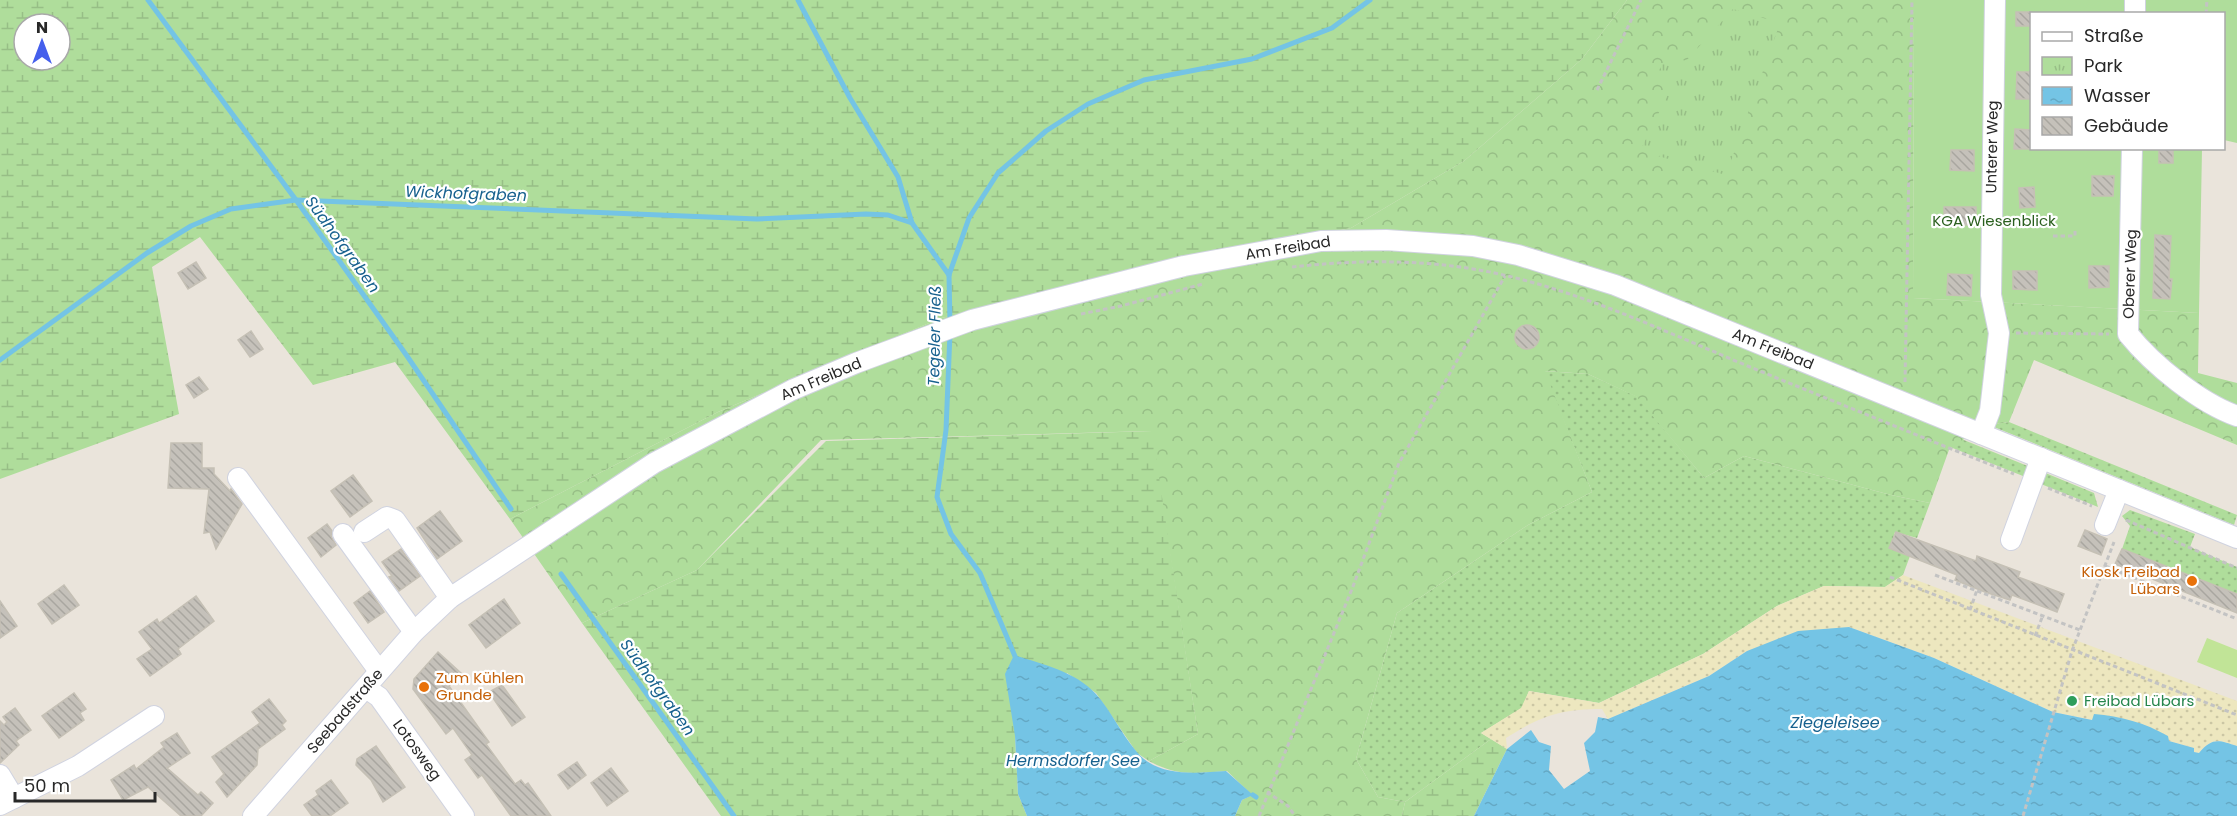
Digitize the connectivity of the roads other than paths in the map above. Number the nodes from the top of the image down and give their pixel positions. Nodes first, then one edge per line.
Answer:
1 (1995, 0) edge
2 (2133, 150) edge
3 (2237, 416) edge
4 (1981, 434) junction
5 (2041, 458) junction
6 (238, 477) dead end
7 (2119, 490) junction
8 (2110, 526) road end
9 (364, 532) dead end
10 (343, 534) dead end
11 (2237, 538) edge
12 (2011, 540) dead end
13 (444, 603) junction
14 (414, 632) junction
15 (379, 671) junction
16 (366, 688) junction
17 (154, 716) dead end
18 (0, 775) edge
19 (7, 801) edge
20 (253, 816) edge
21 (464, 816) edge

1 - 4 street, Unterer Weg
2 - 3 street, Oberer Weg
4 - 5 street, Am Freibad
4 - 13 street, Am Freibad
5 - 7 street, Am Freibad
5 - 12 street
6 - 15 street
7 - 8 street
7 - 11 street, Am Freibad
9 - 13 street
10 - 14 street
13 - 14 street, Seebadstraße
14 - 15 street, Seebadstraße
15 - 16 street, Seebadstraße
16 - 20 street, Seebadstraße
16 - 21 street, Lotosweg
17 - 19 street
18 - 19 street

